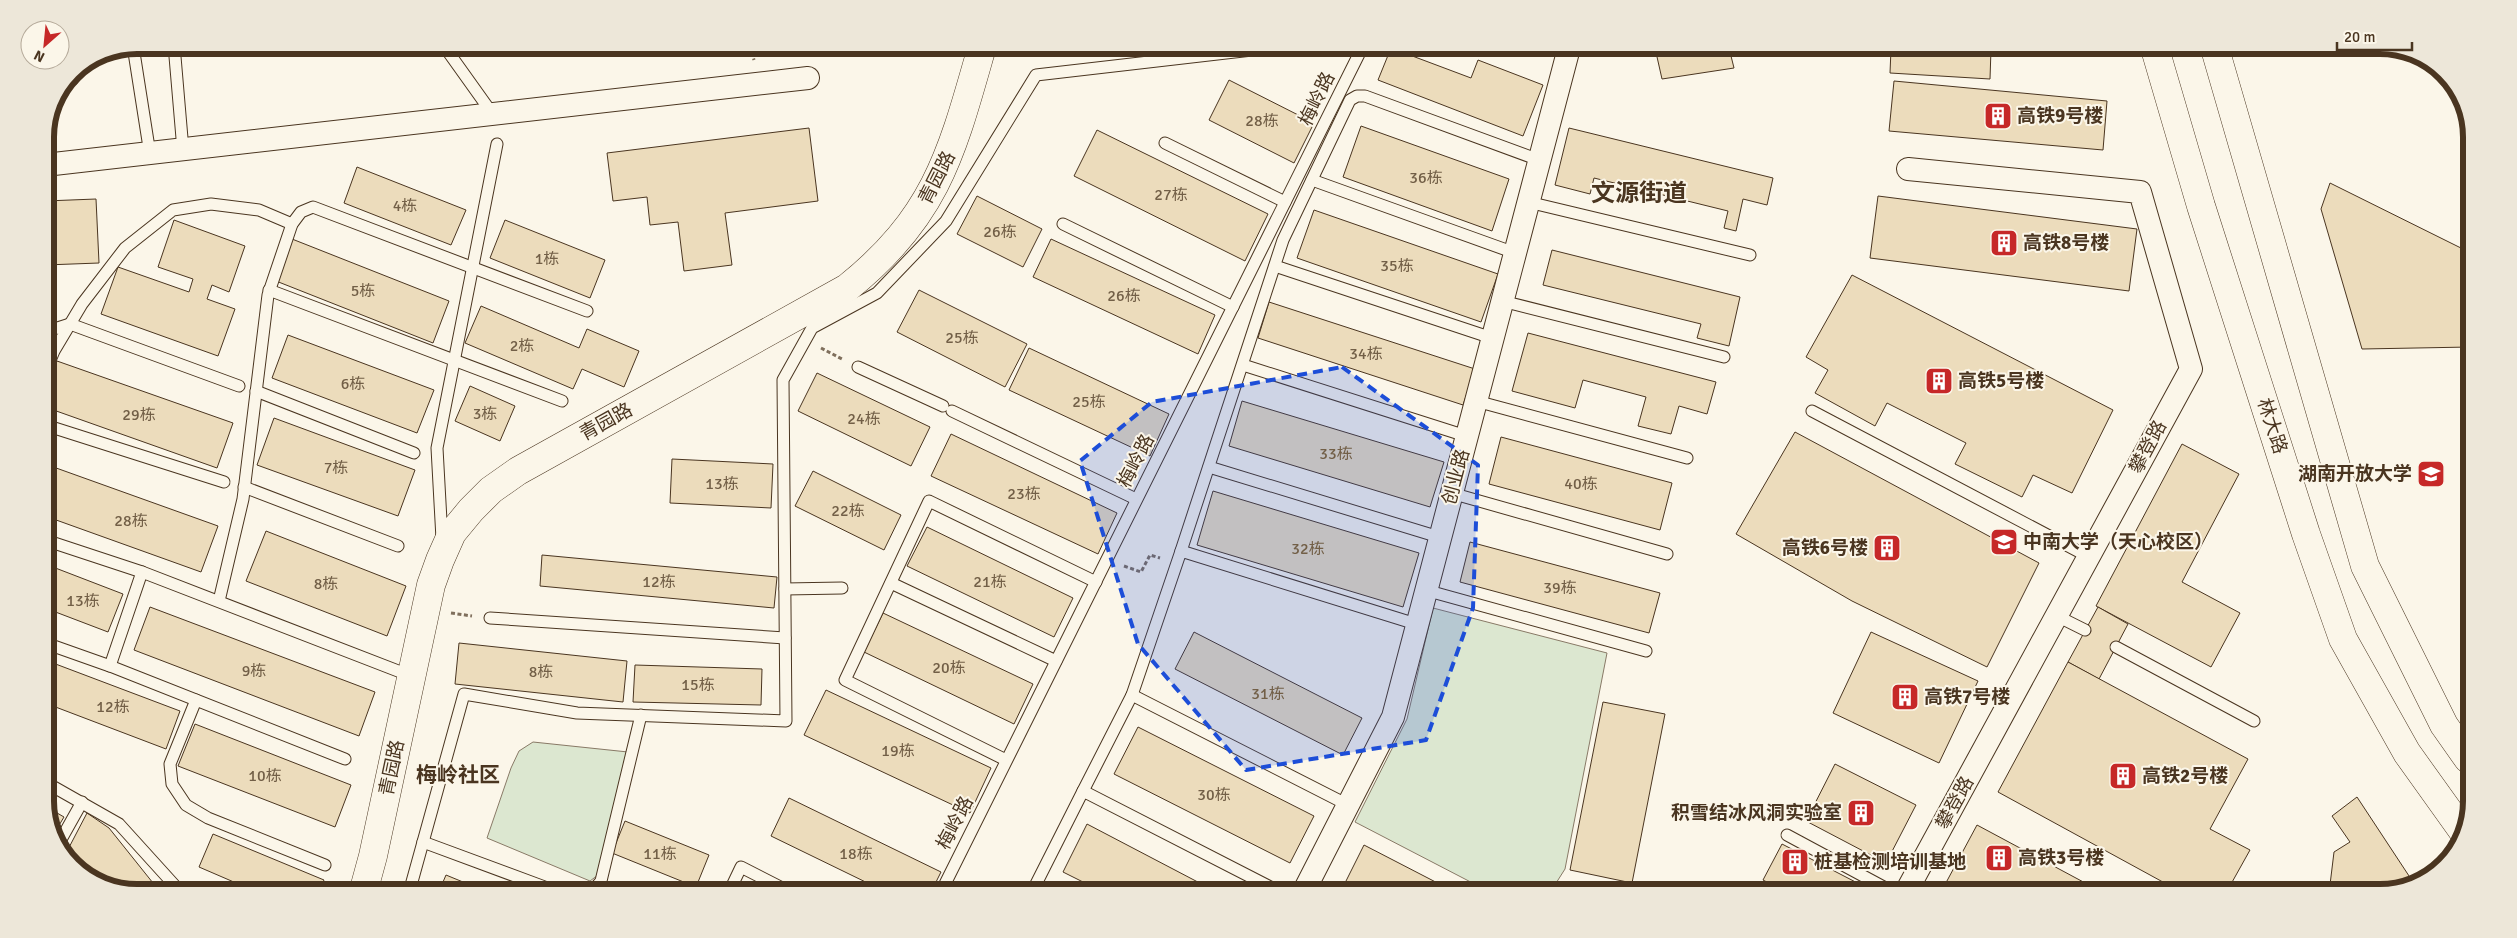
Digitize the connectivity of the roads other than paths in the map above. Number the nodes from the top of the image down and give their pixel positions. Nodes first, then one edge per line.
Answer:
1 (134, 54) edge
2 (175, 54) edge
3 (450, 54) edge
4 (980, 54) edge
5 (1218, 54) edge
6 (1359, 54) edge
7 (1567, 54) edge
8 (2156, 54) edge
9 (2216, 54) edge
10 (808, 78) dead end
11 (494, 116) junction
12 (1165, 143) dead end
13 (497, 144) dead end
14 (184, 150) junction
15 (150, 154) junction
16 (1539, 160) junction
17 (54, 164) edge
18 (1908, 169) dead end
19 (1312, 180) junction
20 (1286, 202) junction
21 (1528, 202) junction
22 (292, 224) junction
23 (1063, 224) dead end
24 (1515, 253) junction
25 (1750, 255) dead end
26 (1275, 266) junction
27 (474, 268) junction
28 (269, 290) junction
29 (1502, 302) junction
30 (1233, 307) junction
31 (586, 311) dead end
32 (70, 324) junction
33 (54, 329) edge
34 (1492, 338) junction
35 (54, 355) edge
36 (1724, 357) dead end
37 (455, 360) junction
38 (1243, 365) junction
39 (858, 367) road end
40 (239, 386) dead end
41 (256, 391) junction
42 (562, 401) dead end
43 (1476, 401) junction
44 (1812, 411) dead end
45 (54, 428) edge
46 (1466, 436) junction
47 (414, 453) dead end
48 (1687, 458) dead end
49 (1209, 467) junction
50 (224, 482) dead end
51 (244, 487) junction
52 (1451, 493) junction
53 (1136, 499) junction
54 (1440, 537) junction
55 (54, 543) edge
56 (398, 546) dead end
57 (1181, 551) junction
58 (443, 553) junction
59 (1667, 554) dead end
60 (2089, 557) junction
61 (142, 572) junction
62 (1096, 582) junction
63 (890, 583) junction
64 (842, 588) dead end
65 (785, 589) junction
66 (1425, 590) junction
67 (219, 601) junction
68 (2057, 616) junction
69 (490, 618) road end
70 (1416, 624) junction
71 (2085, 630) dead end
72 (785, 638) junction
73 (54, 646) edge
74 (2116, 647) dead end
75 (1646, 651) dead end
76 (1056, 661) junction
77 (110, 666) junction
78 (411, 676) junction
79 (1132, 695) junction
80 (196, 700) junction
81 (641, 715) junction
82 (2254, 721) dead end
83 (2463, 752) edge
84 (345, 759) dead end
85 (1006, 760) junction
86 (54, 787) edge
87 (1083, 791) junction
88 (82, 802) junction
89 (1348, 805) junction
90 (2459, 826) edge
91 (1787, 836) dead end
92 (62, 838) edge
93 (423, 842) junction
94 (325, 865) dead end
95 (173, 884) edge
96 (365, 884) edge
97 (411, 884) edge
98 (536, 884) edge
99 (598, 884) edge
100 (733, 884) edge
101 (774, 884) edge
102 (945, 884) edge
103 (1039, 884) edge
104 (1264, 884) edge
105 (1308, 884) edge
106 (1878, 884) edge
107 (1910, 884) edge

1 - 15 lane
2 - 14 lane
3 - 11 lane
4 - 58 main road, 青园路
5 - 65 lane
6 - 20 lane, 梅岭路
7 - 16 street, 创业路
8 - 90 main road, 林大路
9 - 83 main road
10 - 11 street
11 - 14 street
12 - 20 lane
13 - 27 lane
14 - 15 street
15 - 17 street
16 - 19 lane
16 - 21 street, 创业路
18 - 60 street, 攀登路
19 - 24 lane
19 - 26 lane
20 - 30 lane, 梅岭路
21 - 24 street, 创业路
21 - 25 lane
22 - 27 lane
22 - 28 lane
22 - 32 lane
23 - 30 lane
24 - 29 street, 创业路
26 - 34 lane
26 - 38 lane
27 - 31 lane
27 - 37 lane
28 - 37 lane
28 - 41 lane
29 - 34 street, 创业路
29 - 36 lane
30 - 53 lane, 梅岭路
32 - 33 lane
32 - 35 lane
32 - 40 lane
34 - 43 street, 创业路
37 - 42 lane
37 - 58 lane
38 - 46 lane
38 - 49 lane
39 - 53 lane
41 - 47 lane
41 - 51 lane
43 - 46 street, 创业路
43 - 48 lane
44 - 60 lane
45 - 50 lane
46 - 52 street, 创业路
49 - 54 lane
49 - 57 lane
51 - 56 lane
51 - 67 lane
52 - 54 street, 创业路
52 - 59 lane
53 - 62 lane, 梅岭路
54 - 66 street, 创业路
55 - 61 lane
57 - 70 lane
57 - 79 lane
58 - 78 main road, 青园路
60 - 68 street, 攀登路
61 - 67 lane
61 - 77 lane
62 - 63 lane
62 - 76 lane, 梅岭路
63 - 76 lane
63 - 85 lane
64 - 65 lane
65 - 72 lane
66 - 70 street, 创业路
66 - 75 lane
67 - 78 lane
68 - 71 lane
68 - 107 street, 攀登路
69 - 72 lane
70 - 89 street, 创业路
72 - 81 lane
73 - 77 lane
74 - 82 lane
76 - 85 lane, 梅岭路
77 - 80 lane
78 - 96 main road, 青园路
79 - 87 lane
79 - 89 lane
80 - 84 lane
80 - 94 lane
81 - 93 lane
81 - 99 lane
85 - 102 lane, 梅岭路
86 - 88 lane
87 - 103 lane
87 - 104 lane
88 - 92 lane
88 - 95 lane
89 - 105 street, 创业路
91 - 106 lane
93 - 97 lane
93 - 98 lane
100 - 101 lane

